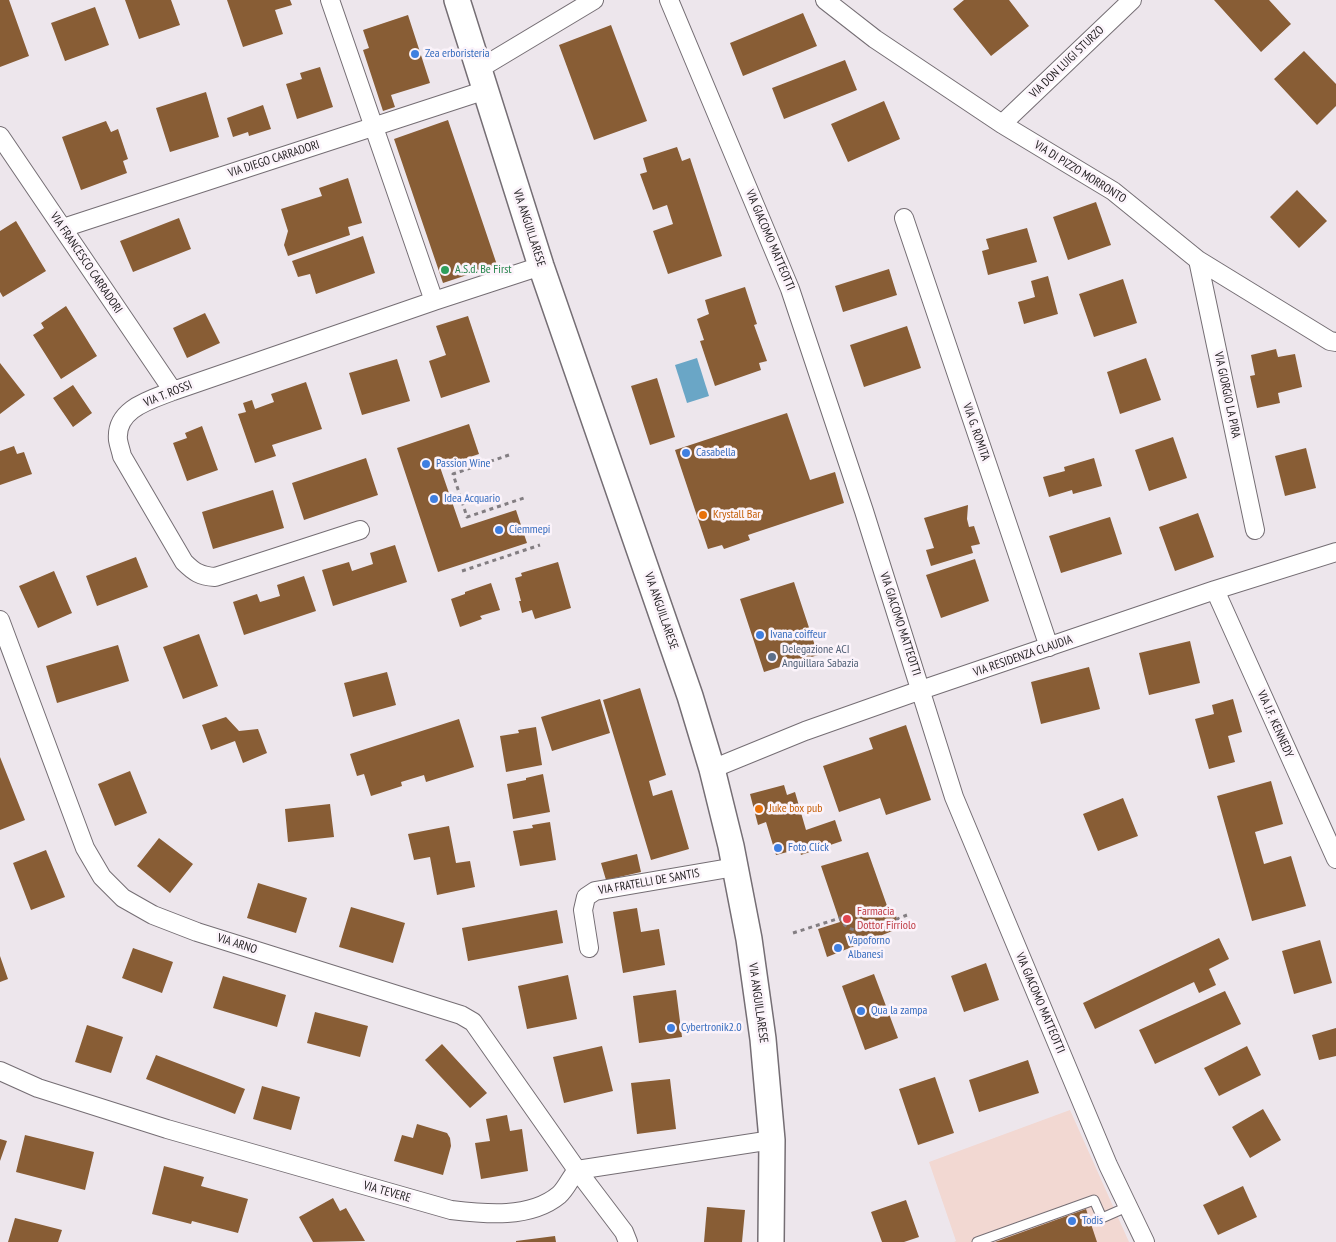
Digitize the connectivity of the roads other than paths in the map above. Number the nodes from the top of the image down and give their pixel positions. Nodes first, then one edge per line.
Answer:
1 (330, 0) edge
2 (456, 0) edge
3 (594, 0) edge
4 (669, 0) edge
5 (825, 0) edge
6 (1132, 0) edge
7 (482, 79) junction
8 (1002, 124) junction
9 (374, 126) junction
10 (0, 136) edge
11 (904, 218) dead end
12 (63, 228) junction
13 (1198, 260) junction
14 (541, 266) junction
15 (434, 301) junction
16 (1336, 342) edge
17 (172, 391) junction
18 (360, 530) dead end
19 (1256, 530) dead end
20 (1336, 552) edge
21 (1215, 590) junction
22 (0, 620) edge
23 (1049, 647) junction
24 (921, 690) junction
25 (712, 768) junction
26 (1336, 858) edge
27 (735, 867) junction
28 (589, 948) dead end
29 (0, 1071) edge
30 (772, 1140) junction
31 (577, 1170) junction
32 (1127, 1207) junction
33 (628, 1242) edge
34 (771, 1242) edge
35 (977, 1242) edge
36 (1144, 1242) edge

1 - 9 street
2 - 7 main road, VIA ANGUILLARESE
3 - 7 street, VIA DIEGO CARRADORI
4 - 24 street, VIA GIACOMO MATTEOTTI
5 - 8 street, VIA DI PIZZO MORRONTO
6 - 8 street, VIA DON LUIGI STURZO
7 - 9 street, VIA DIEGO CARRADORI
7 - 14 main road, VIA ANGUILLARESE
8 - 13 street, VIA DI PIZZO MORRONTO
9 - 12 street, VIA DIEGO CARRADORI
9 - 15 street
10 - 12 street, VIA FRANCESCO CARRADORI
11 - 23 street, VIA G. ROMITA
12 - 17 street, VIA FRANCESCO CARRADORI
13 - 16 street, VIA DI PIZZO MORRONTO
13 - 19 street, VIA GIORGIO LA PIRA
14 - 15 street, VIA T. ROSSI
14 - 25 main road, VIA ANGUILLARESE
15 - 17 street, VIA T. ROSSI
17 - 18 street, VIA T. ROSSI
20 - 21 street, VIA RESIDENZA CLAUDIA
21 - 23 street, VIA RESIDENZA CLAUDIA
21 - 26 street, VIA J.F. KENNEDY
22 - 31 street, VIA ARNO
23 - 24 street, VIA RESIDENZA CLAUDIA
24 - 25 street, VIA RESIDENZA CLAUDIA
24 - 32 street, VIA GIACOMO MATTEOTTI
25 - 27 main road, VIA ANGUILLARESE
27 - 28 street, VIA FRATELLI DE SANTIS
27 - 30 main road, VIA ANGUILLARESE
29 - 31 street, VIA TEVERE
30 - 31 street
30 - 34 main road, VIA ANGUILLARESE
31 - 33 street, VIA ARNO
32 - 35 lane
32 - 36 street, VIA GIACOMO MATTEOTTI

